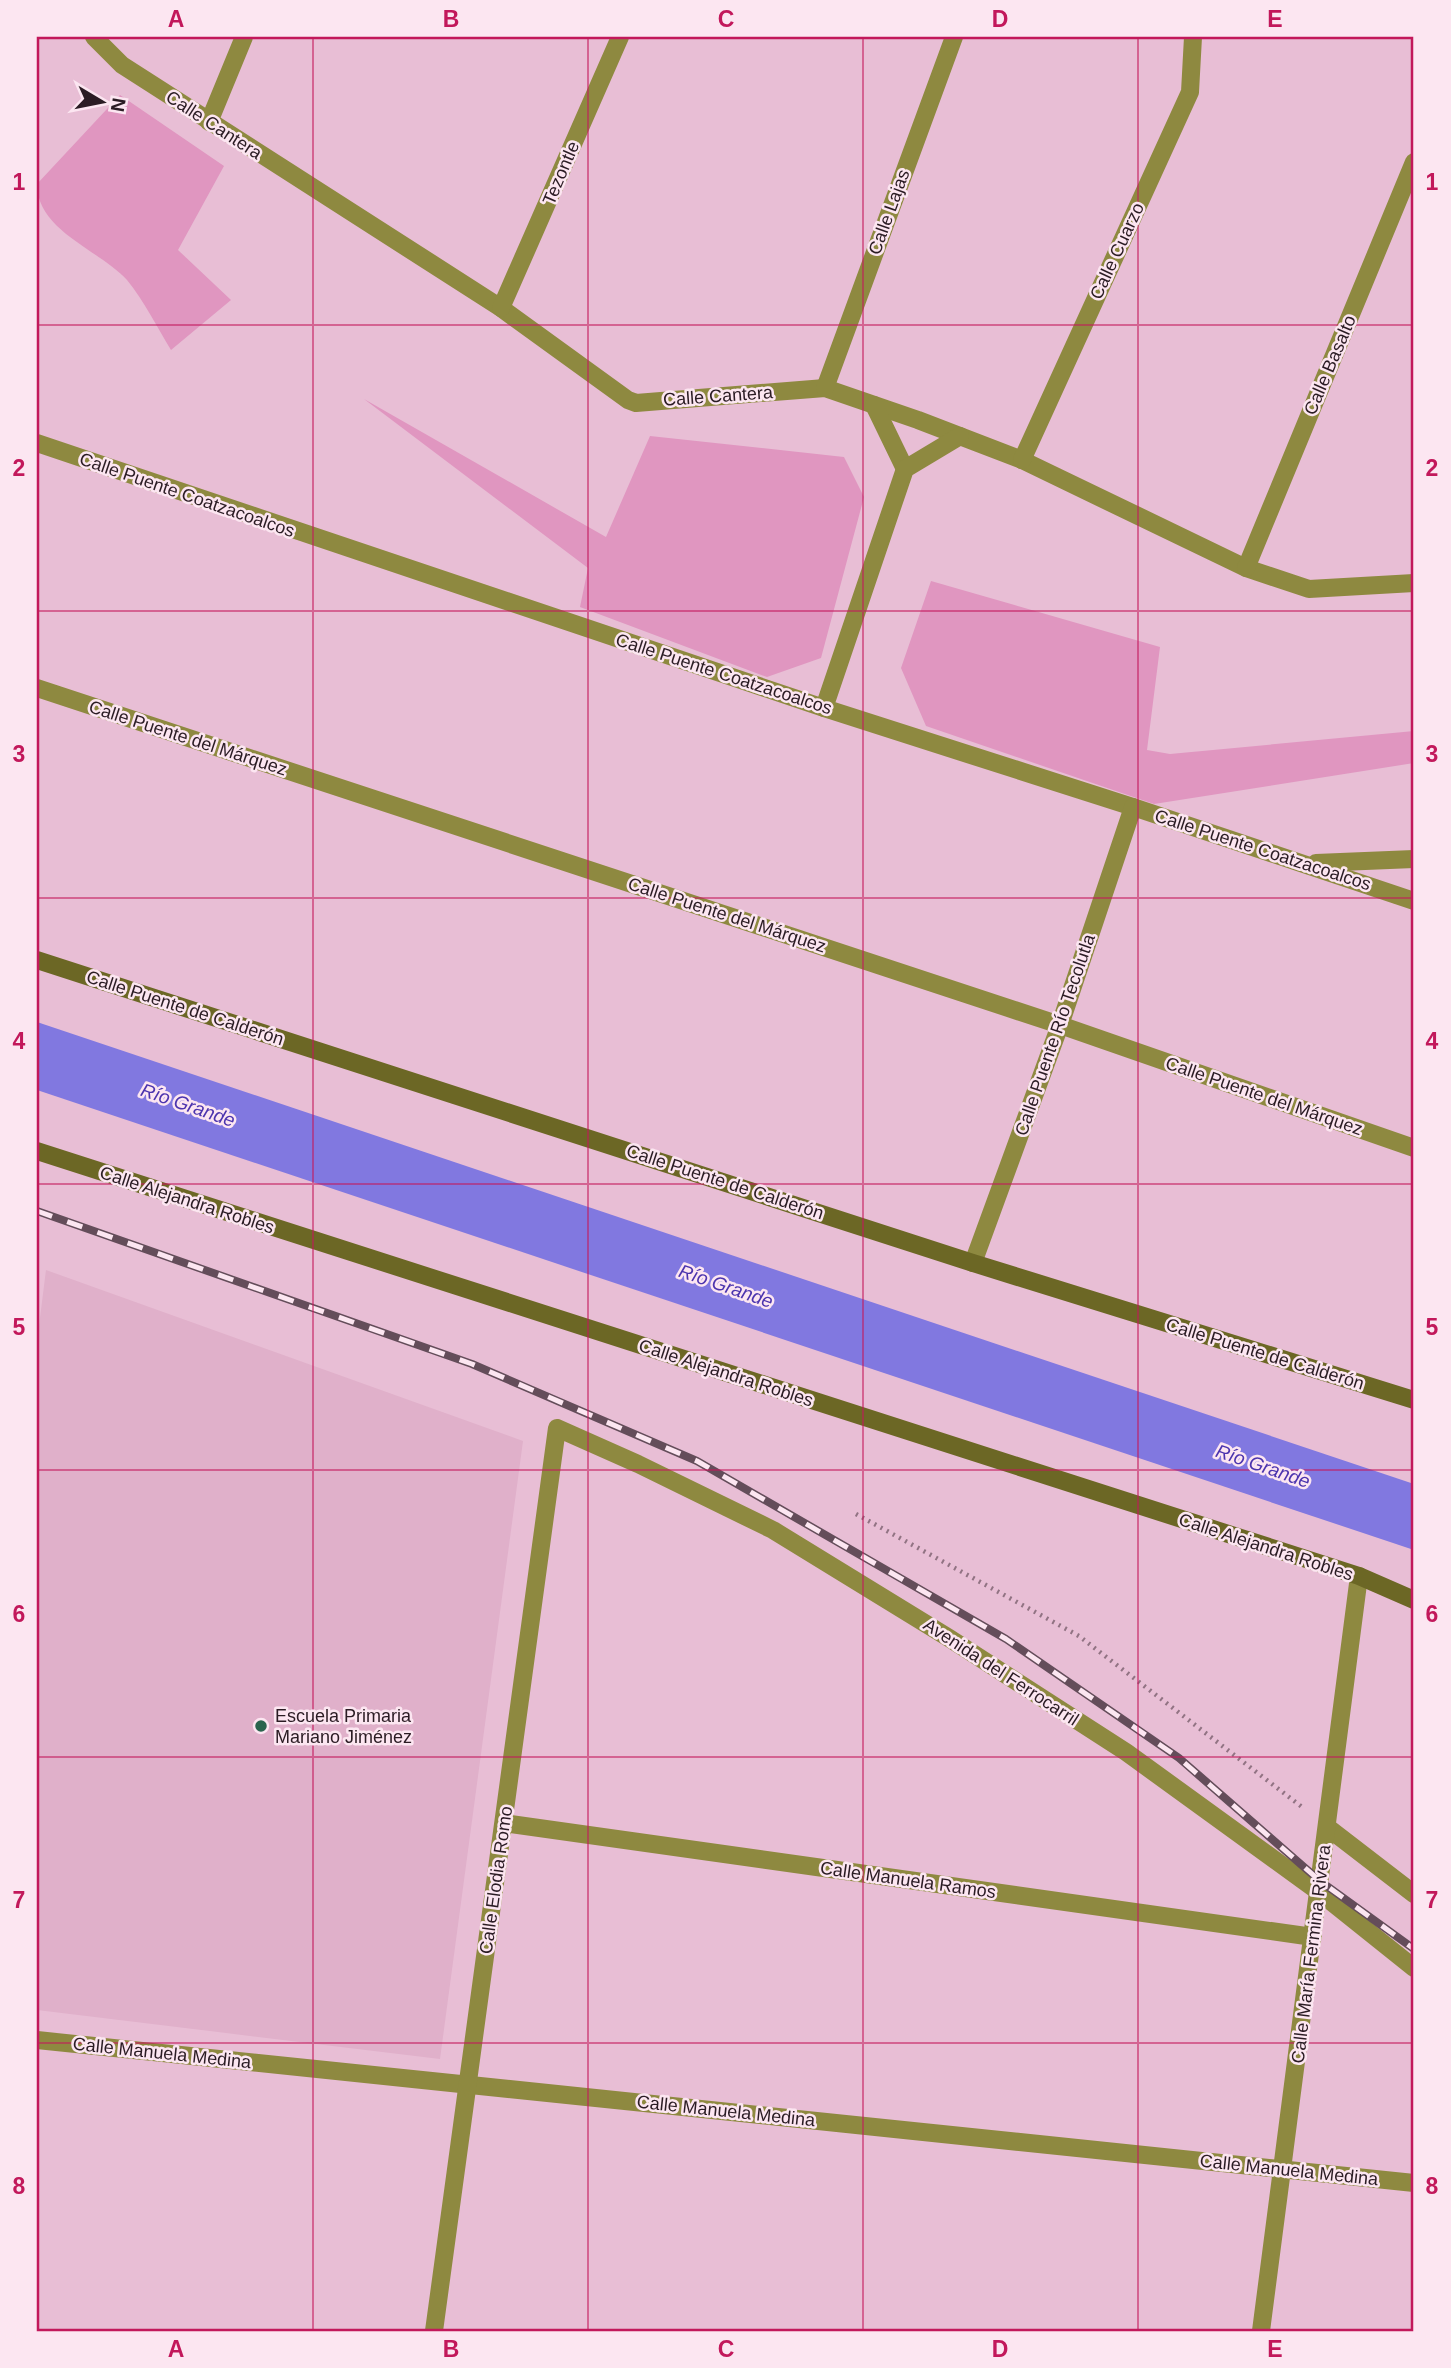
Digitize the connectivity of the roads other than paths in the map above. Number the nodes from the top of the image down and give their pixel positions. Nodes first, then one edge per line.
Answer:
1 (94, 37) edge
2 (244, 37) edge
3 (620, 37) edge
4 (954, 37) edge
5 (1193, 37) edge
6 (209, 121) junction
7 (1414, 162) edge
8 (501, 308) junction
9 (825, 388) junction
10 (874, 405) junction
11 (960, 436) junction
12 (37, 445) edge
13 (1022, 460) junction
14 (905, 469) junction
15 (1246, 568) junction
16 (1414, 583) edge
17 (37, 688) edge
18 (824, 708) junction
19 (1133, 807) junction
20 (1414, 859) edge
21 (1306, 863) junction
22 (1414, 901) edge
23 (37, 960) edge
24 (1060, 1025) junction
25 (1414, 1148) edge
26 (37, 1151) edge
27 (973, 1263) junction
28 (1414, 1400) edge
29 (557, 1428) joint
30 (1359, 1576) junction
31 (1414, 1600) edge
32 (504, 1823) junction
33 (1327, 1827) junction
34 (1319, 1892) junction
35 (1414, 1894) edge
36 (1313, 1937) junction
37 (1414, 1968) edge
38 (37, 2040) edge
39 (468, 2084) junction
40 (1283, 2169) junction
41 (1414, 2183) edge
42 (434, 2331) edge
43 (1261, 2331) edge

1 - 6 street, Calle Cantera
2 - 6 street
3 - 8 street, Tezontle
4 - 9 street, Calle Lajas
5 - 13 street, Calle Cuarzo
6 - 8 street, Calle Cantera
7 - 15 street, Calle Basalto
8 - 9 street, Calle Cantera
9 - 10 street, Calle Cantera
10 - 11 street, Calle Cantera
10 - 14 street
11 - 13 street, Calle Cantera
11 - 14 street
12 - 18 street, Calle Puente Coatzacoalcos
13 - 15 street, Calle Cantera
14 - 18 street
15 - 16 street, Calle Cantera
17 - 24 street, Calle Puente del Márquez
18 - 19 street, Calle Puente Coatzacoalcos
19 - 21 street, Calle Puente Coatzacoalcos
19 - 24 street, Calle Puente Río Tecolutla
20 - 21 street
21 - 22 street, Calle Puente Coatzacoalcos
23 - 27 main road, Calle Puente de Calderón
24 - 25 street, Calle Puente del Márquez
24 - 27 street, Calle Puente Río Tecolutla
26 - 30 main road, Calle Alejandra Robles
27 - 28 main road, Calle Puente de Calderón
29 - 32 street, Calle Elodia Romo
29 - 34 street, Avenida del Ferrocarril
30 - 31 main road, Calle Alejandra Robles
30 - 33 street, Calle María Fermina Rivera
32 - 36 street, Calle Manuela Ramos
32 - 39 street, Calle Elodia Romo
33 - 34 street, Calle María Fermina Rivera
33 - 35 street
34 - 36 street, Calle María Fermina Rivera
34 - 37 street, Avenida del Ferrocarril
36 - 40 street, Calle María Fermina Rivera
38 - 39 street, Calle Manuela Medina
39 - 40 street, Calle Manuela Medina
39 - 42 street, Calle Elodia Romo
40 - 41 street, Calle Manuela Medina
40 - 43 street, Calle María Fermina Rivera

